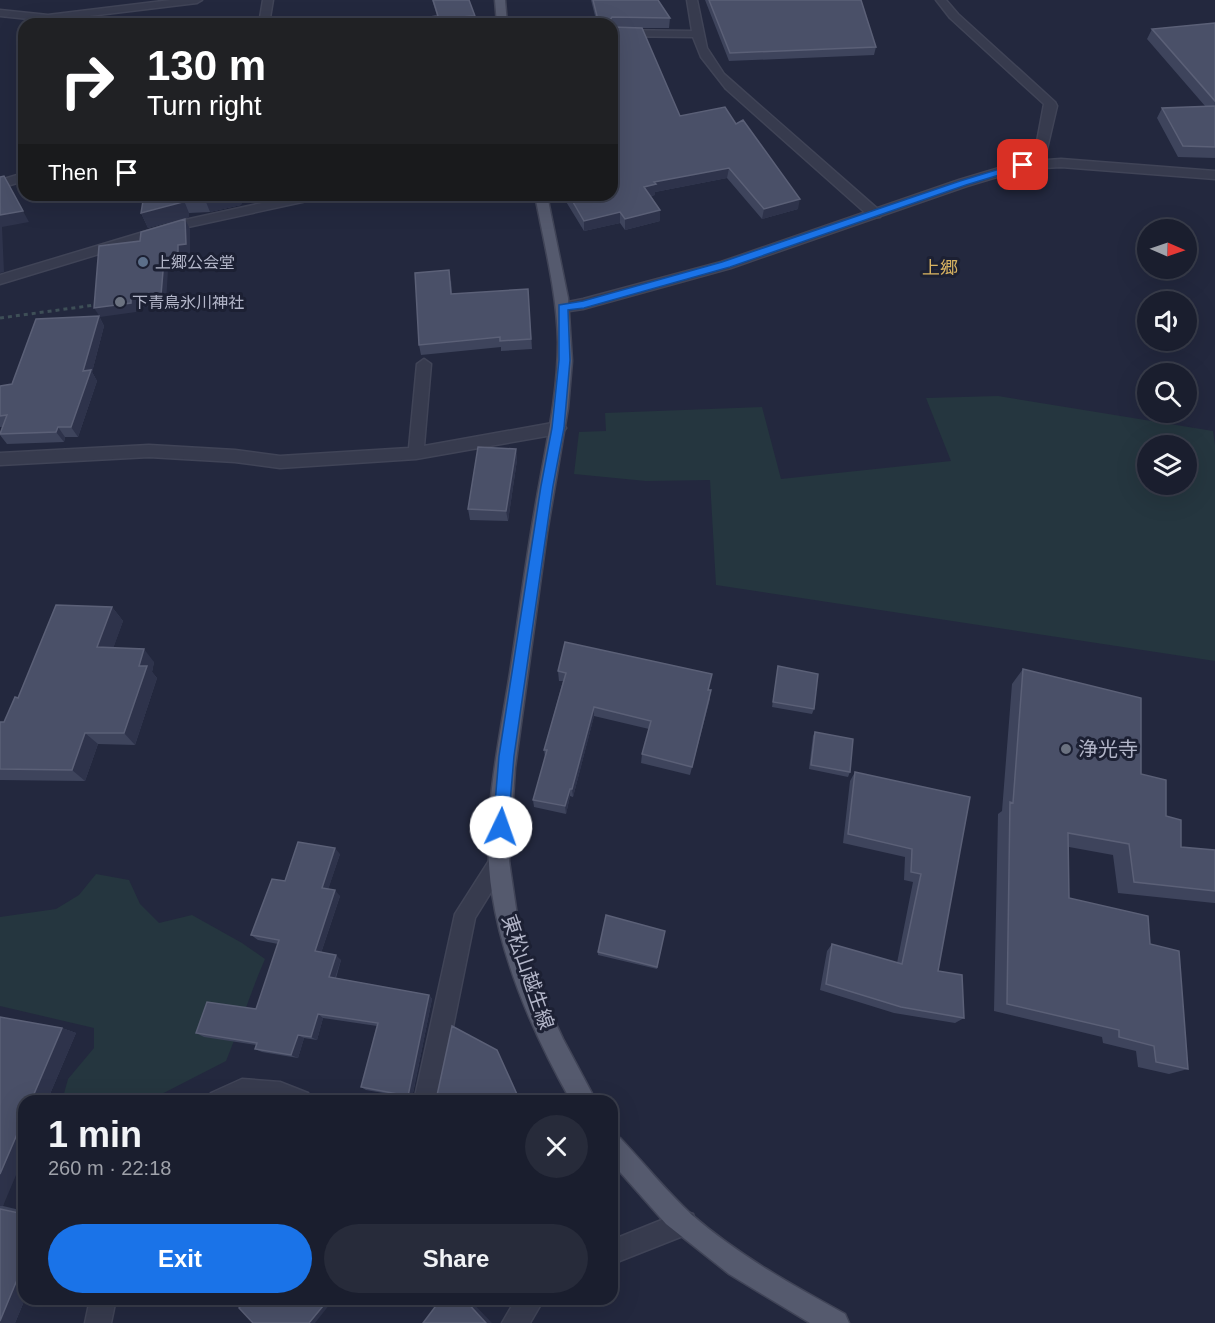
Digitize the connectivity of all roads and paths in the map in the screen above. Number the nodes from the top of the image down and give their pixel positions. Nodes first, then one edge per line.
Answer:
1 (196, 0) edge
2 (268, 0) edge
3 (500, 0) edge
4 (692, 0) edge
5 (941, 0) edge
6 (0, 13) edge
7 (265, 18) edge
8 (502, 18) edge
9 (618, 33) edge
10 (697, 34) junction
11 (1039, 163) junction
12 (1215, 176) edge
13 (18, 179) edge
14 (0, 184) edge
15 (289, 201) edge
16 (542, 201) edge
17 (875, 214) junction
18 (0, 280) edge
19 (96, 305) edge
20 (563, 307) junction
21 (0, 318) edge
22 (424, 364) dead end
23 (558, 428) junction
24 (416, 453) junction
25 (0, 459) edge
26 (500, 862) junction
27 (233, 1095) edge
28 (283, 1095) edge
29 (427, 1095) edge
30 (580, 1095) edge
31 (618, 1152) edge
32 (684, 1223) junction
33 (618, 1250) edge
34 (102, 1305) edge
35 (527, 1305) edge
36 (98, 1323) edge
37 (515, 1323) edge
38 (836, 1323) edge

1 - 6 street
2 - 7 street
3 - 8 main road
4 - 10 street
5 - 11 street
9 - 10 street
10 - 17 street
11 - 12 street
11 - 17 street
13 - 14 street
15 - 18 street
16 - 20 main road, 東松山越生線
17 - 20 street
19 - 21 path
20 - 23 main road, 東松山越生線
22 - 24 street
23 - 24 street
23 - 26 main road, 東松山越生線
24 - 25 street
26 - 29 street
26 - 30 main road, 東松山越生線
27 - 28 street
31 - 32 main road
32 - 33 street
32 - 38 main road
34 - 36 street
35 - 37 street

